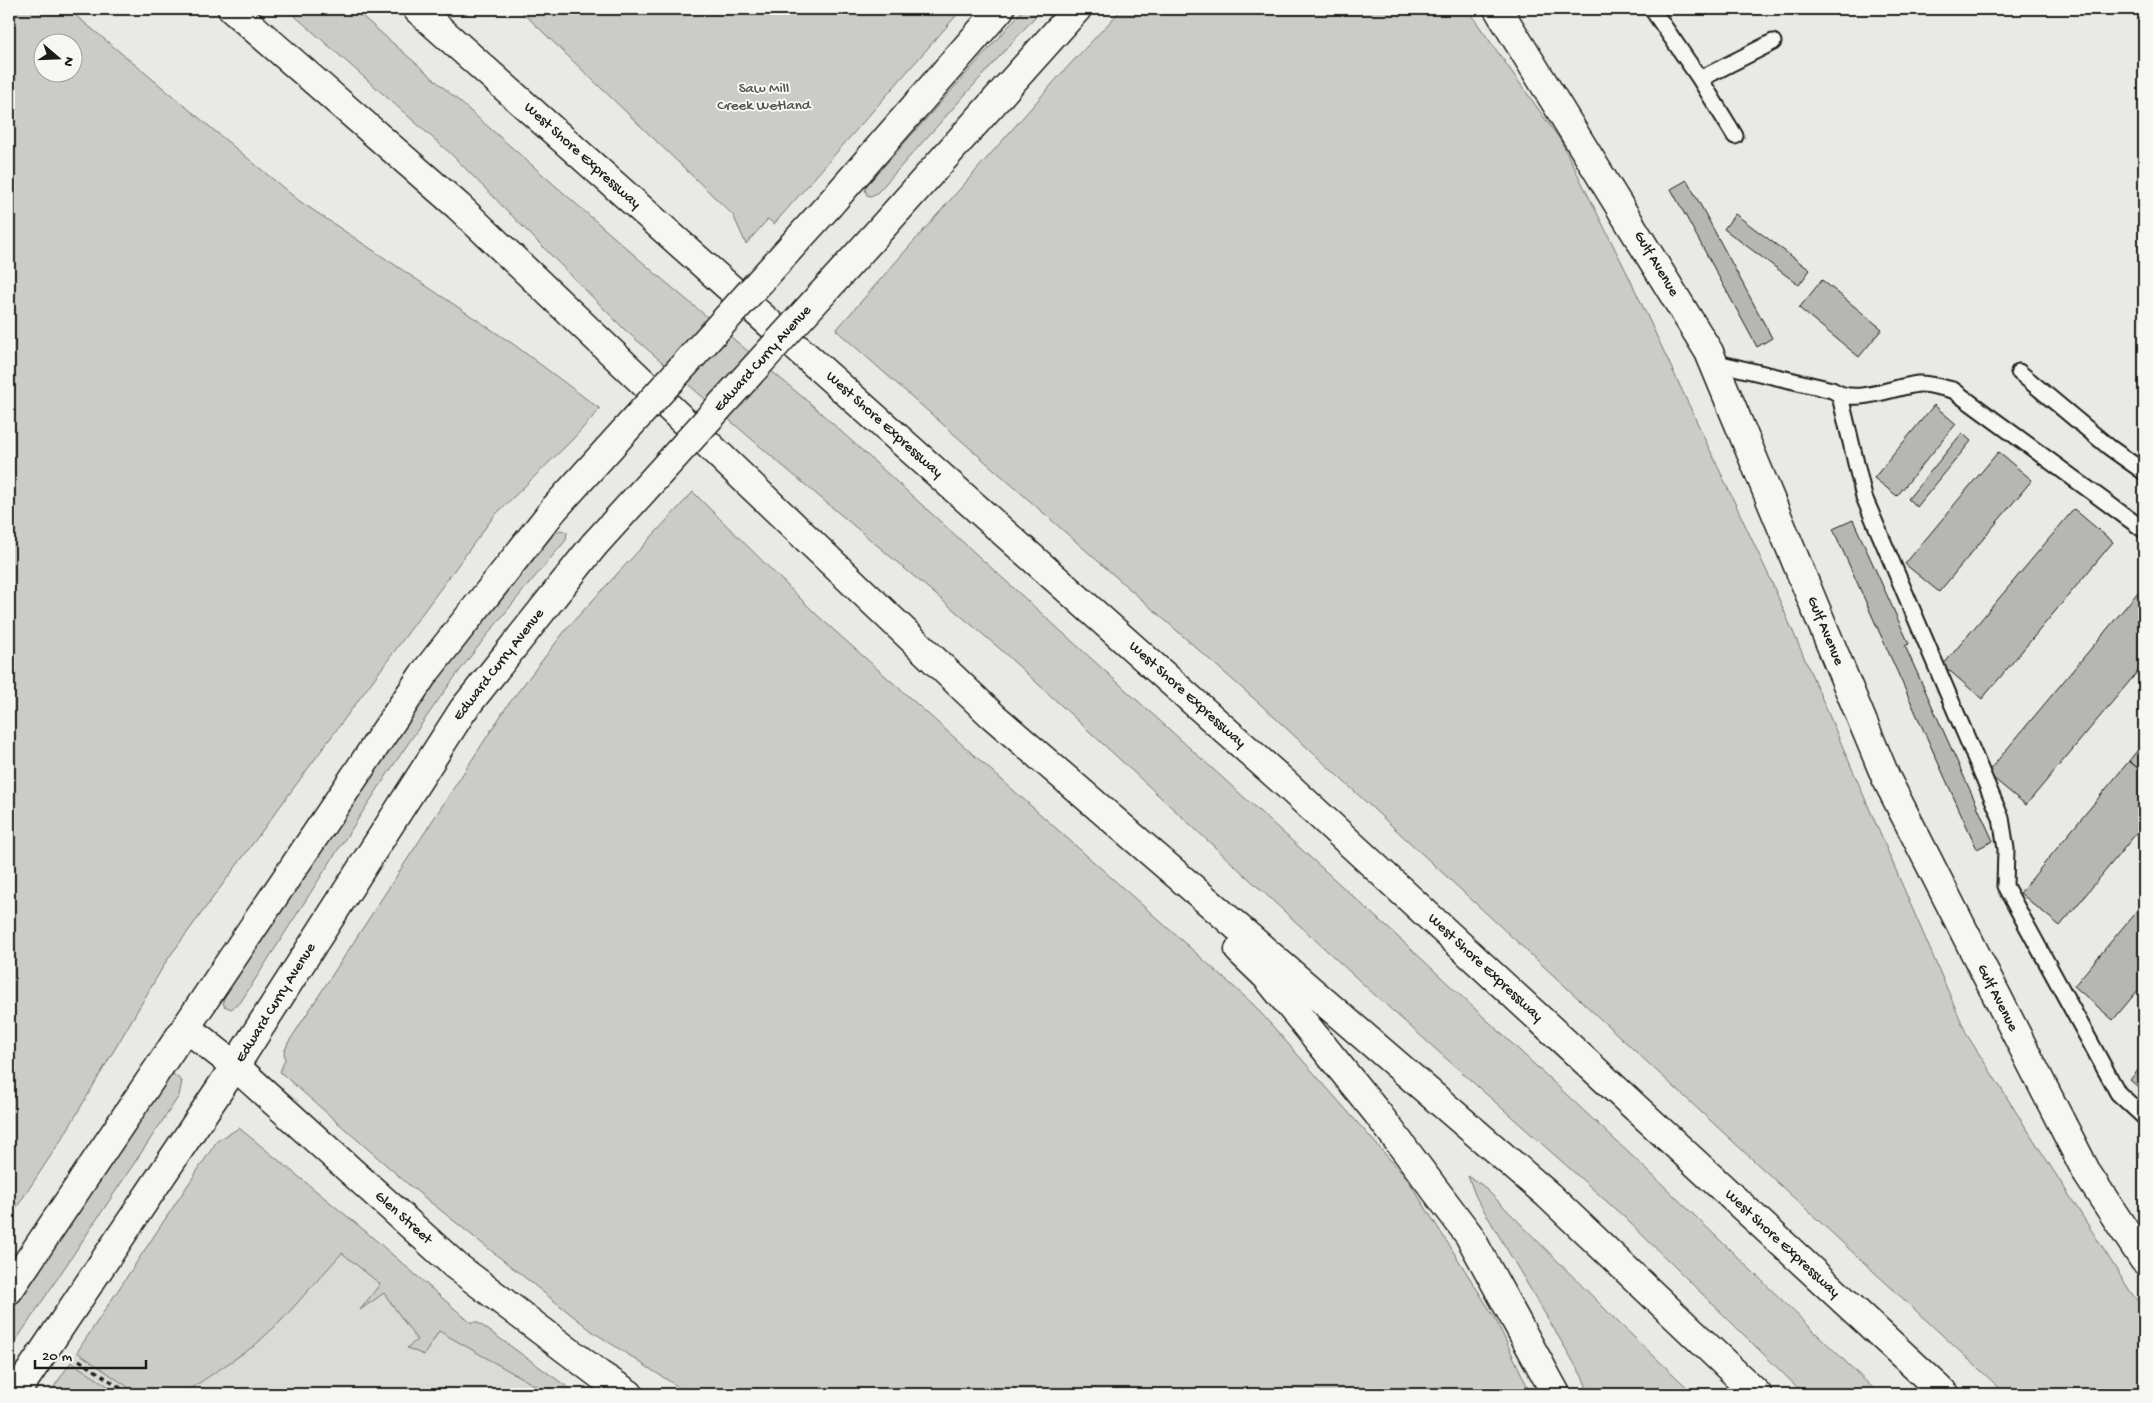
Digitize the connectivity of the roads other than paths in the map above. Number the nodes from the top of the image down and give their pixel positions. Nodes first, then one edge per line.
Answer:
1 (232, 9) edge
2 (417, 9) edge
3 (1000, 9) edge
4 (1077, 9) edge
5 (1498, 9) edge
6 (1652, 9) edge
7 (1773, 42) dead end
8 (1700, 79) junction
9 (1734, 136) dead end
10 (1713, 362) junction
11 (2019, 372) dead end
12 (1840, 396) junction
13 (2144, 472) edge
14 (2144, 530) edge
15 (993, 716) junction
16 (187, 1028) junction
17 (235, 1066) junction
18 (2144, 1116) edge
19 (2144, 1260) edge
20 (9, 1290) edge
21 (15, 1394) edge
22 (629, 1394) edge
23 (1556, 1394) edge
24 (1757, 1394) edge
25 (1945, 1394) edge

1 - 15 main road
2 - 25 main road, West Shore Expressway
3 - 16 main road, bridge
4 - 17 main road, Edward Curry Avenue, bridge
5 - 10 main road, Gulf Avenue
6 - 8 lane
7 - 8 lane
8 - 9 lane
10 - 12 lane
10 - 19 main road, Gulf Avenue
11 - 13 lane
12 - 14 lane
12 - 18 lane
15 - 23 main road
15 - 24 main road
16 - 17 main road, Glen Street
16 - 20 main road
17 - 21 main road, Edward Curry Avenue
17 - 22 main road, Glen Street

